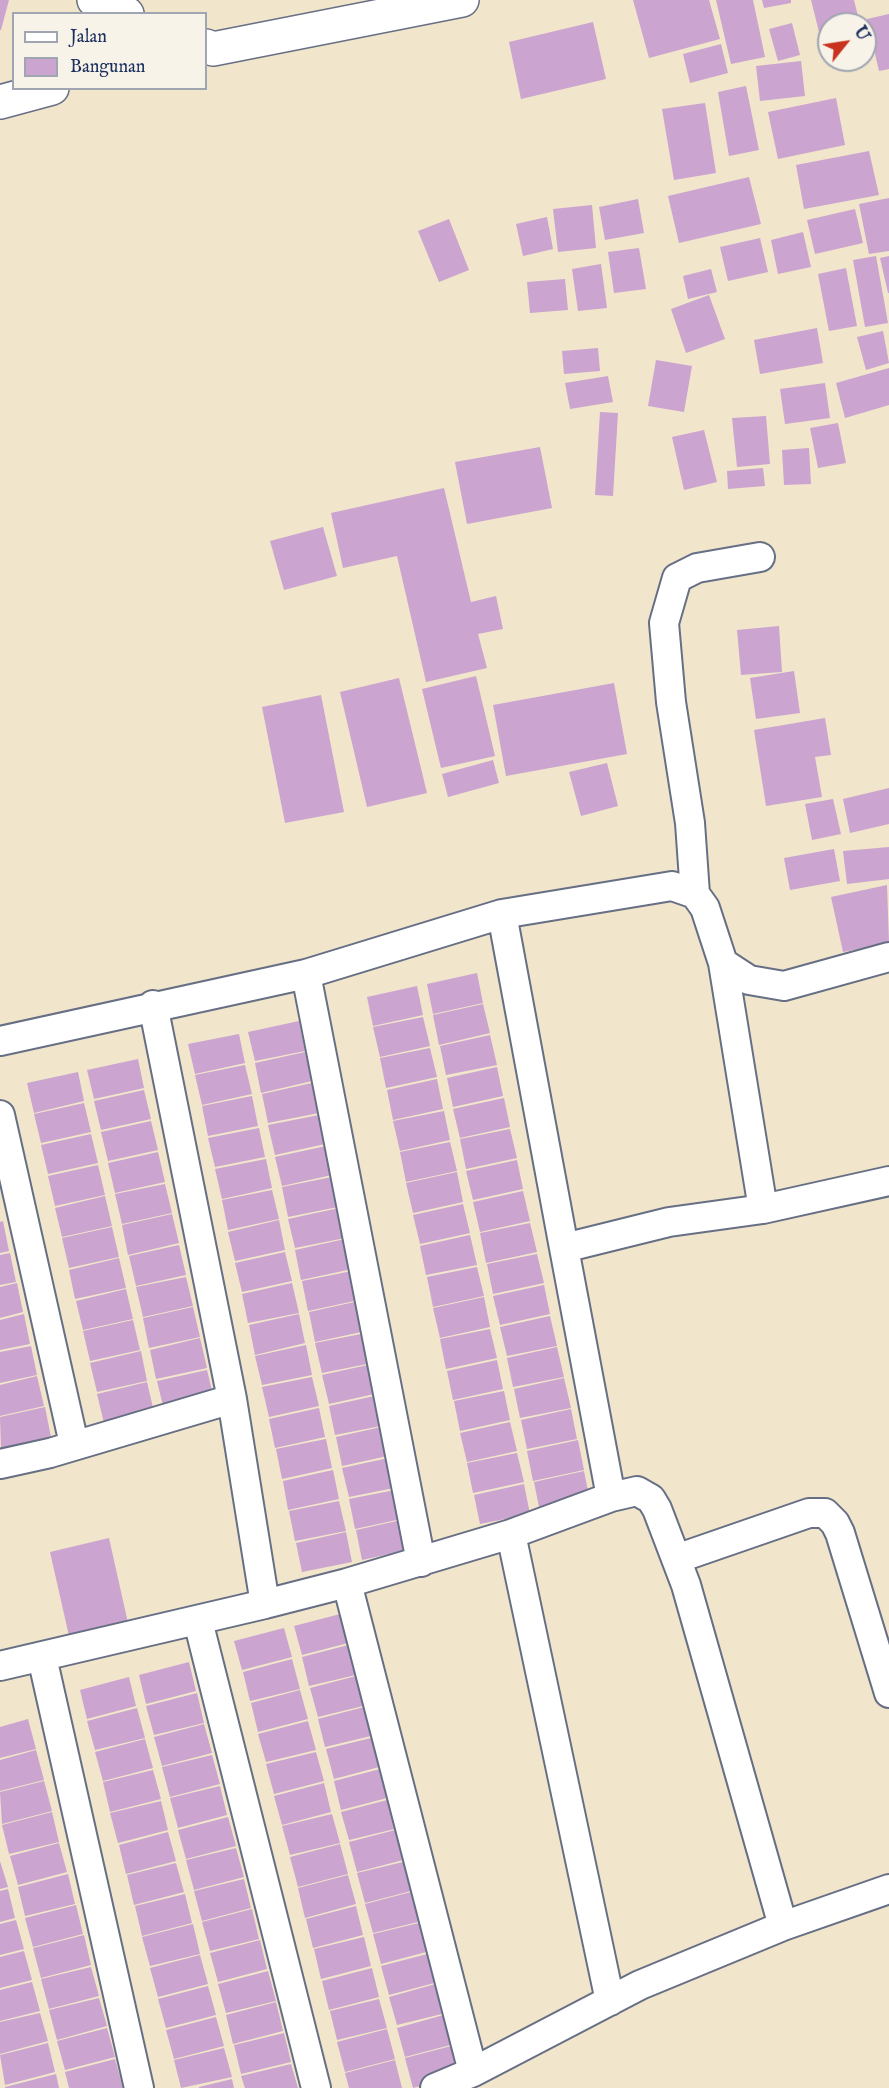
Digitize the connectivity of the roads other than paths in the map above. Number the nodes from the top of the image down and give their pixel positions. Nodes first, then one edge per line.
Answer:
1 (94, 0) edge
2 (462, 0) edge
3 (122, 12) edge
4 (208, 49) edge
5 (45, 90) edge
6 (0, 102) edge
7 (760, 557) dead end
8 (695, 894) junction
9 (502, 914) junction
10 (889, 957) edge
11 (723, 963) junction
12 (306, 974) junction
13 (153, 1005) junction
14 (0, 1041) edge
15 (0, 1115) edge
16 (889, 1181) edge
17 (763, 1209) junction
18 (564, 1248) junction
19 (232, 1399) junction
20 (74, 1444) junction
21 (0, 1464) edge
22 (611, 1497) junction
23 (511, 1534) junction
24 (676, 1559) junction
25 (422, 1562) junction
26 (347, 1583) junction
27 (265, 1604) junction
28 (198, 1621) junction
29 (42, 1657) junction
30 (0, 1666) edge
31 (889, 1693) edge
32 (889, 1889) edge
33 (783, 1926) junction
34 (610, 2001) junction
35 (473, 2072) junction
36 (139, 2088) edge
37 (316, 2088) edge
38 (435, 2088) edge

1 - 3 street
2 - 4 street
5 - 6 street
7 - 8 street
8 - 9 street
8 - 11 street
9 - 12 street
9 - 18 street
10 - 11 street
11 - 17 street
12 - 13 street
12 - 25 street
13 - 14 street
13 - 19 street
15 - 20 street
16 - 17 street
17 - 18 street
18 - 22 street
19 - 20 street
19 - 27 street
20 - 21 street
22 - 23 street
22 - 24 street
23 - 25 street
23 - 34 street
24 - 31 street
24 - 33 street
25 - 26 street
26 - 27 street
26 - 35 street
27 - 28 street
28 - 29 street
28 - 37 street
29 - 30 street
29 - 36 street
32 - 33 street
33 - 34 street
34 - 35 street
35 - 38 street

